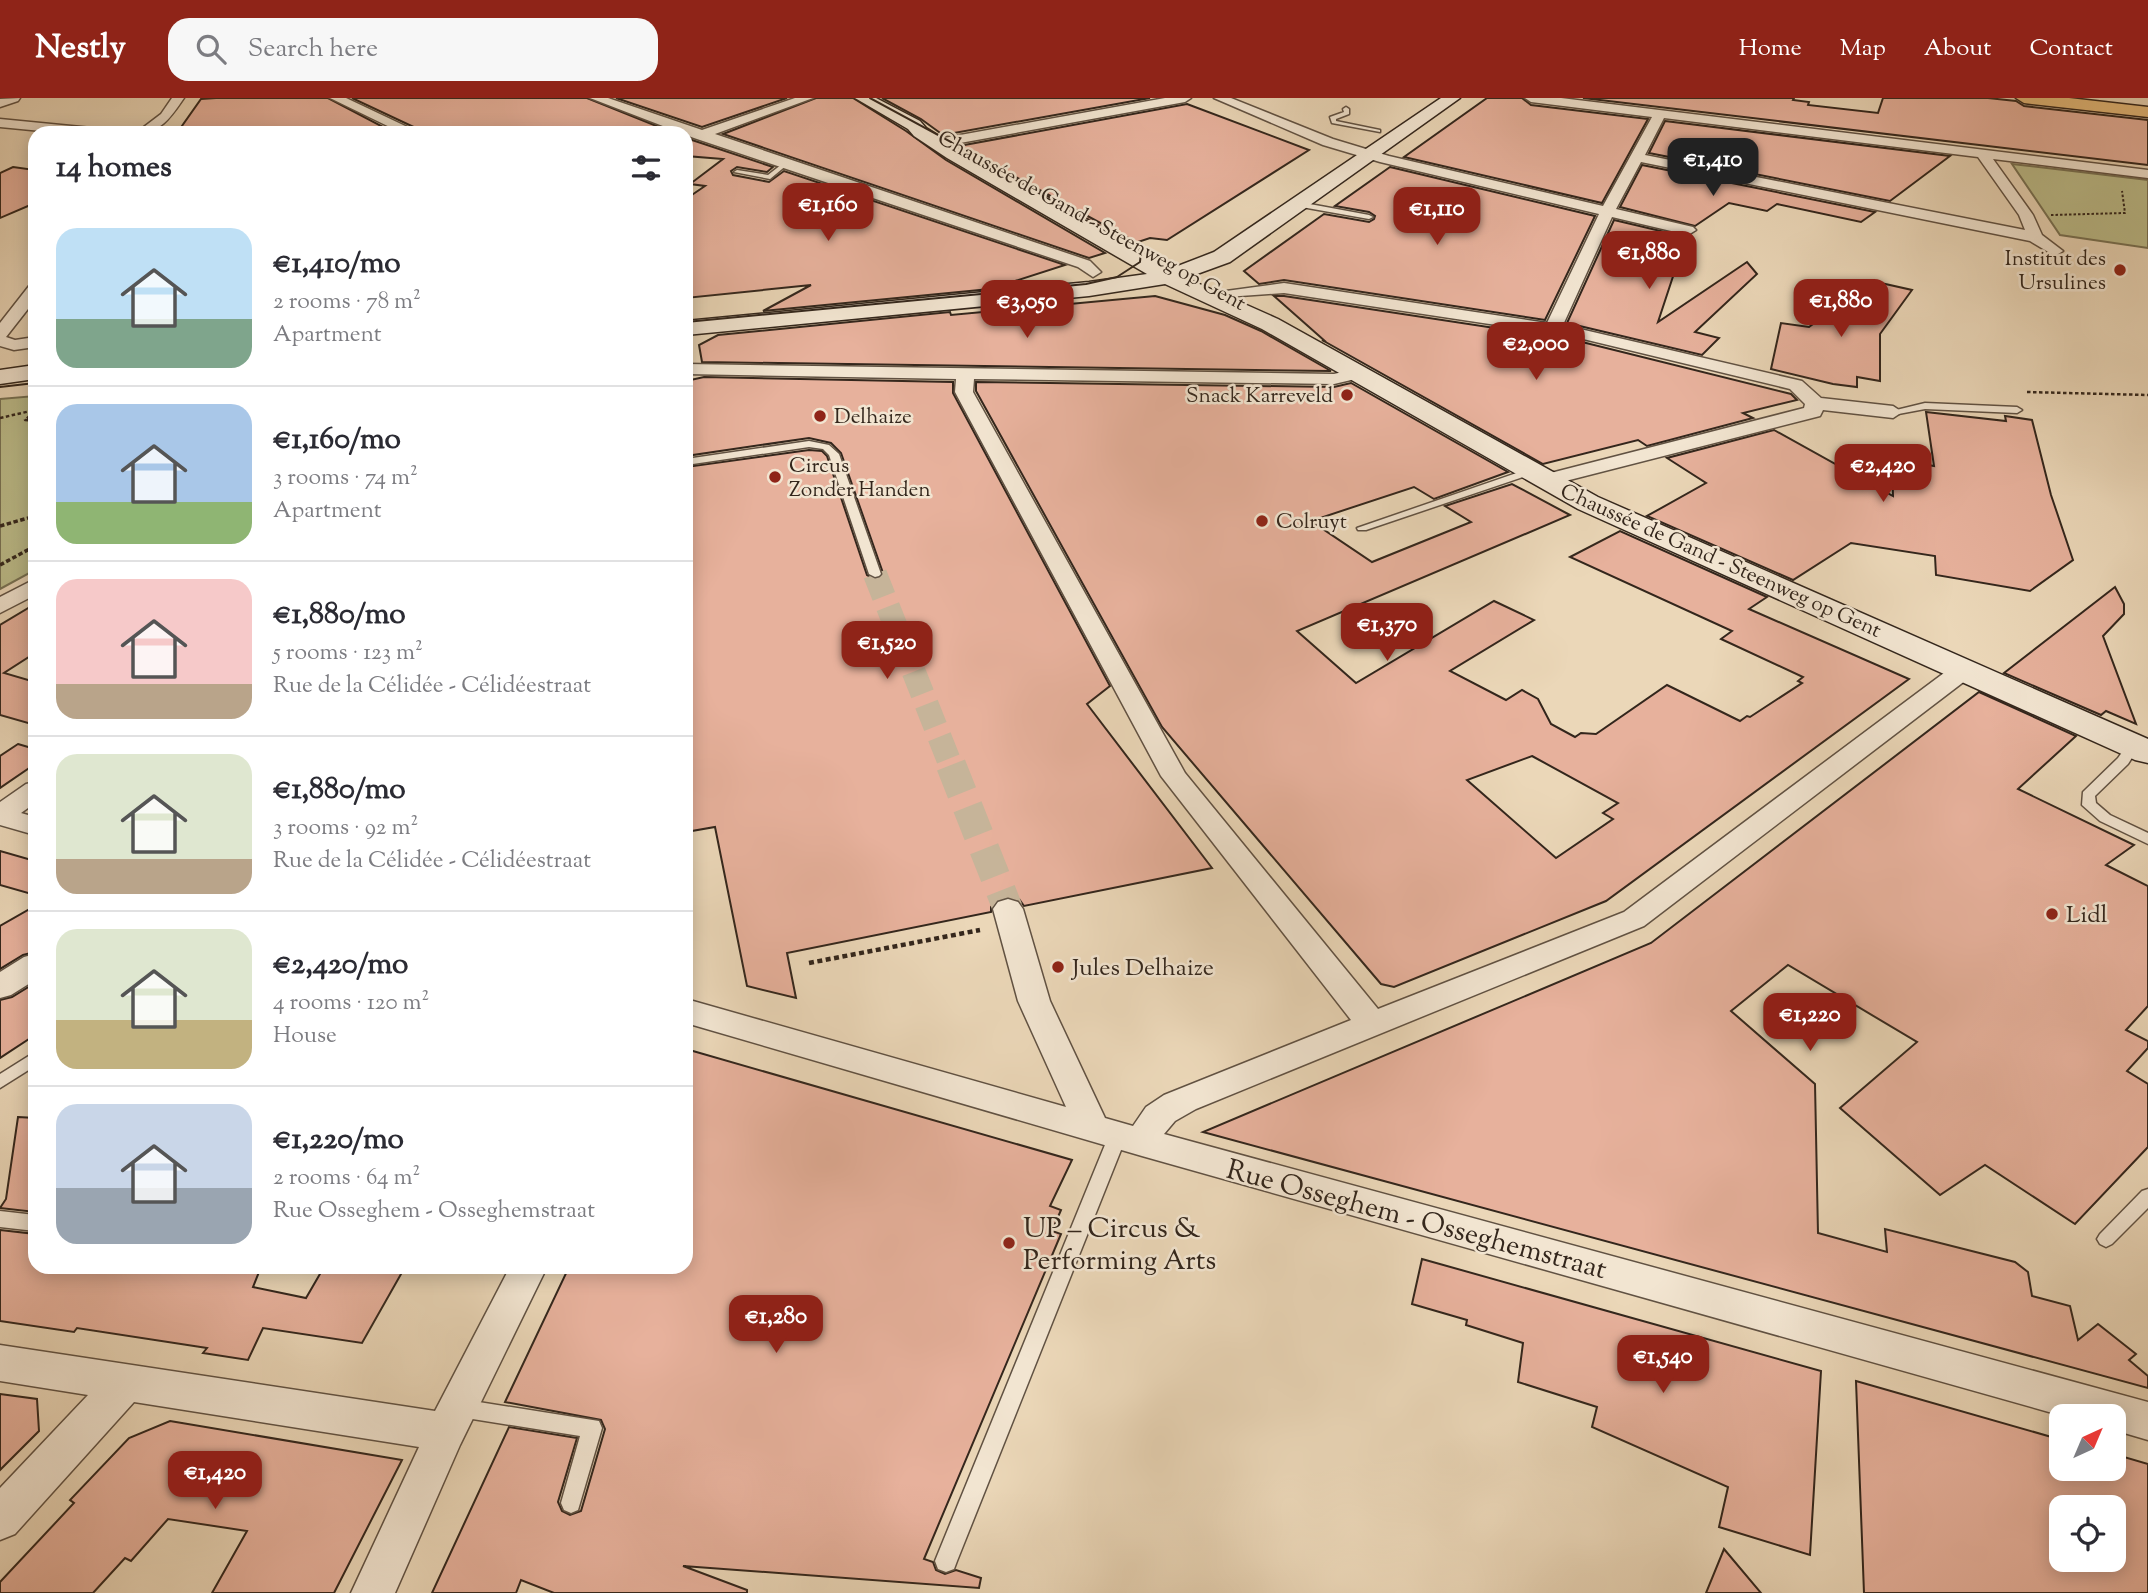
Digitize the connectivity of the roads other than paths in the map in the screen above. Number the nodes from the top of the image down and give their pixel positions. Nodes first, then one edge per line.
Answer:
1 (14, 98) edge
2 (178, 98) edge
3 (336, 98) edge
4 (596, 98) edge
5 (807, 98) edge
6 (863, 98) edge
7 (876, 98) edge
8 (1185, 98) edge
9 (1220, 98) edge
10 (1425, 98) edge
11 (1452, 98) edge
12 (1531, 98) edge
13 (2024, 98) edge
14 (2113, 98) edge
15 (2148, 102) edge
16 (0, 103) edge
17 (1346, 109) dead end
18 (2148, 112) edge
19 (1660, 114) junction
20 (0, 124) edge
21 (28, 126) edge
22 (152, 126) edge
23 (397, 126) edge
24 (678, 126) edge
25 (693, 131) edge
26 (1378, 131) junction
27 (702, 134) junction
28 (693, 137) edge
29 (945, 142) junction
30 (1350, 149) junction
31 (1983, 154) junction
32 (1370, 155) junction
33 (1637, 157) junction
34 (786, 163) junction
35 (737, 172) dead end
36 (2148, 174) edge
37 (1298, 204) junction
38 (1608, 211) junction
39 (1369, 217) dead end
40 (1688, 230) dead end
41 (2035, 237) junction
42 (2055, 251) dead end
43 (1168, 268) junction
44 (1093, 272) junction
45 (1231, 293) junction
46 (28, 298) edge
47 (693, 311) edge
48 (1270, 324) junction
49 (693, 327) edge
50 (1553, 328) junction
51 (0, 334) edge
52 (0, 341) edge
53 (28, 343) edge
54 (693, 369) edge
55 (28, 373) edge
56 (1358, 373) junction
57 (965, 376) junction
58 (0, 377) edge
59 (28, 389) edge
60 (0, 393) edge
61 (1815, 403) junction
62 (2017, 410) dead end
63 (1893, 412) joint
64 (693, 460) edge
65 (1539, 475) junction
66 (1362, 528) dead end
67 (875, 574) tunnel mouth
68 (28, 590) edge
69 (0, 606) edge
70 (1965, 669) junction
71 (2141, 749) edge
72 (28, 795) edge
73 (0, 816) edge
74 (28, 824) edge
75 (2148, 839) edge
76 (1000, 919) tunnel mouth
77 (28, 969) edge
78 (0, 987) edge
79 (693, 1013) edge
80 (1373, 1026) junction
81 (28, 1063) edge
82 (0, 1082) edge
83 (1117, 1135) junction
84 (2148, 1196) edge
85 (0, 1219) edge
86 (28, 1222) edge
87 (2106, 1239) dead end
88 (525, 1274) edge
89 (0, 1363) edge
90 (125, 1383) junction
91 (452, 1420) junction
92 (2148, 1421) edge
93 (571, 1503) dead end
94 (0, 1518) edge
95 (946, 1561) dead end
96 (373, 1593) edge

1 - 16 street
2 - 22 street
3 - 23 street
4 - 24 street
5 - 27 street
6 - 29 street, Chaussée de Gand - Steenweg op Gent
7 - 29 street, Chaussée de Gand - Steenweg op Gent
8 - 29 street
9 - 30 street
10 - 26 street
11 - 32 street
12 - 19 street
13 - 18 main road
14 - 15 main road
17 - 26 lane
19 - 31 street
19 - 33 street
20 - 21 street
25 - 27 street
26 - 30 street
27 - 28 street
27 - 34 street
29 - 43 street, Chaussée de Gand - Steenweg op Gent
30 - 32 street
30 - 43 street
31 - 36 street
31 - 41 street
32 - 37 street
32 - 38 street
33 - 38 street
33 - 41 street
34 - 35 lane
34 - 44 street
37 - 39 lane
37 - 43 street
38 - 40 street
38 - 50 street
41 - 42 street
43 - 44 street
43 - 45 street, Chaussée de Gand - Steenweg op Gent
43 - 48 street, Chaussée de Gand - Steenweg op Gent
43 - 49 street
44 - 47 street
45 - 48 street, Chaussée de Gand - Steenweg op Gent
45 - 50 street
46 - 51 street
48 - 56 street, Chaussée de Gand - Steenweg op Gent
50 - 61 street
52 - 53 street
54 - 57 street
55 - 58 street
56 - 57 street
56 - 65 street, Chaussée de Gand - Steenweg op Gent
57 - 80 street
59 - 60 street
61 - 63 street
61 - 65 street
62 - 63 lane
64 - 67 lane
65 - 66 lane
65 - 70 street, Chaussée de Gand - Steenweg op Gent
68 - 69 street
70 - 71 street, Chaussée de Gand - Steenweg op Gent
70 - 80 street
71 - 75 lane
72 - 73 street
73 - 74 street
76 - 83 street
77 - 78 street
79 - 83 street, Rue Osseghem - Osseghemstraat
80 - 83 street
81 - 82 lane
83 - 92 street, Rue Osseghem - Osseghemstraat
83 - 95 lane
84 - 87 lane
85 - 86 lane
88 - 91 street
89 - 90 street
90 - 91 street
90 - 94 street
91 - 93 lane
91 - 96 street

